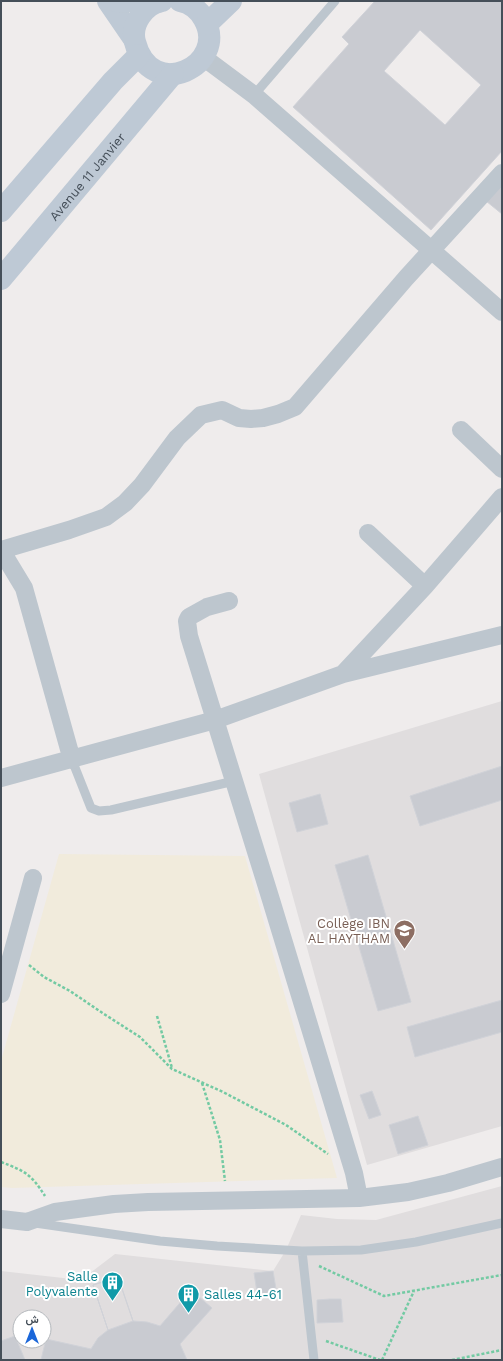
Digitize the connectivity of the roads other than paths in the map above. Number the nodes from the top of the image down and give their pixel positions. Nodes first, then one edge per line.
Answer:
1 (108, 1) edge
2 (116, 1) edge
3 (160, 1) edge
4 (180, 1) edge
5 (184, 1) edge
6 (231, 1) edge
7 (334, 1) edge
8 (207, 24) junction
9 (136, 47) junction
10 (203, 57) junction
11 (173, 74) junction
12 (254, 94) junction
13 (502, 173) edge
14 (1, 211) edge
15 (431, 250) junction
16 (1, 279) edge
17 (502, 312) edge
18 (461, 430) dead end
19 (502, 469) edge
20 (502, 497) edge
21 (368, 533) dead end
22 (1, 550) edge
23 (425, 586) junction
24 (229, 601) dead end
25 (502, 635) edge
26 (343, 674) junction
27 (215, 720) junction
28 (72, 760) junction
29 (1, 778) edge
30 (234, 781) junction
31 (33, 878) dead end
32 (7, 952) edge
33 (1, 994) edge
34 (502, 1167) edge
35 (359, 1198) junction
36 (1, 1219) edge
37 (27, 1222) junction
38 (502, 1223) edge
39 (302, 1251) junction
40 (314, 1360) edge

1 - 9 street
2 - 3 street
3 - 9 street
4 - 5 street
5 - 8 street
6 - 8 street
7 - 12 lane
8 - 10 street
9 - 11 street
9 - 14 street
10 - 11 street
10 - 12 street
11 - 16 street, Avenue 11 Janvier
12 - 15 street
13 - 15 street
15 - 17 street
15 - 22 street
18 - 19 street
20 - 23 street
21 - 23 street
22 - 28 street
23 - 26 street
24 - 27 street
25 - 26 street
26 - 27 street
27 - 28 street
27 - 30 street
28 - 29 street
28 - 30 lane
30 - 35 street
31 - 32 street
32 - 33 street
34 - 35 street
35 - 37 street
36 - 37 street
37 - 39 lane
38 - 39 lane
39 - 40 lane

